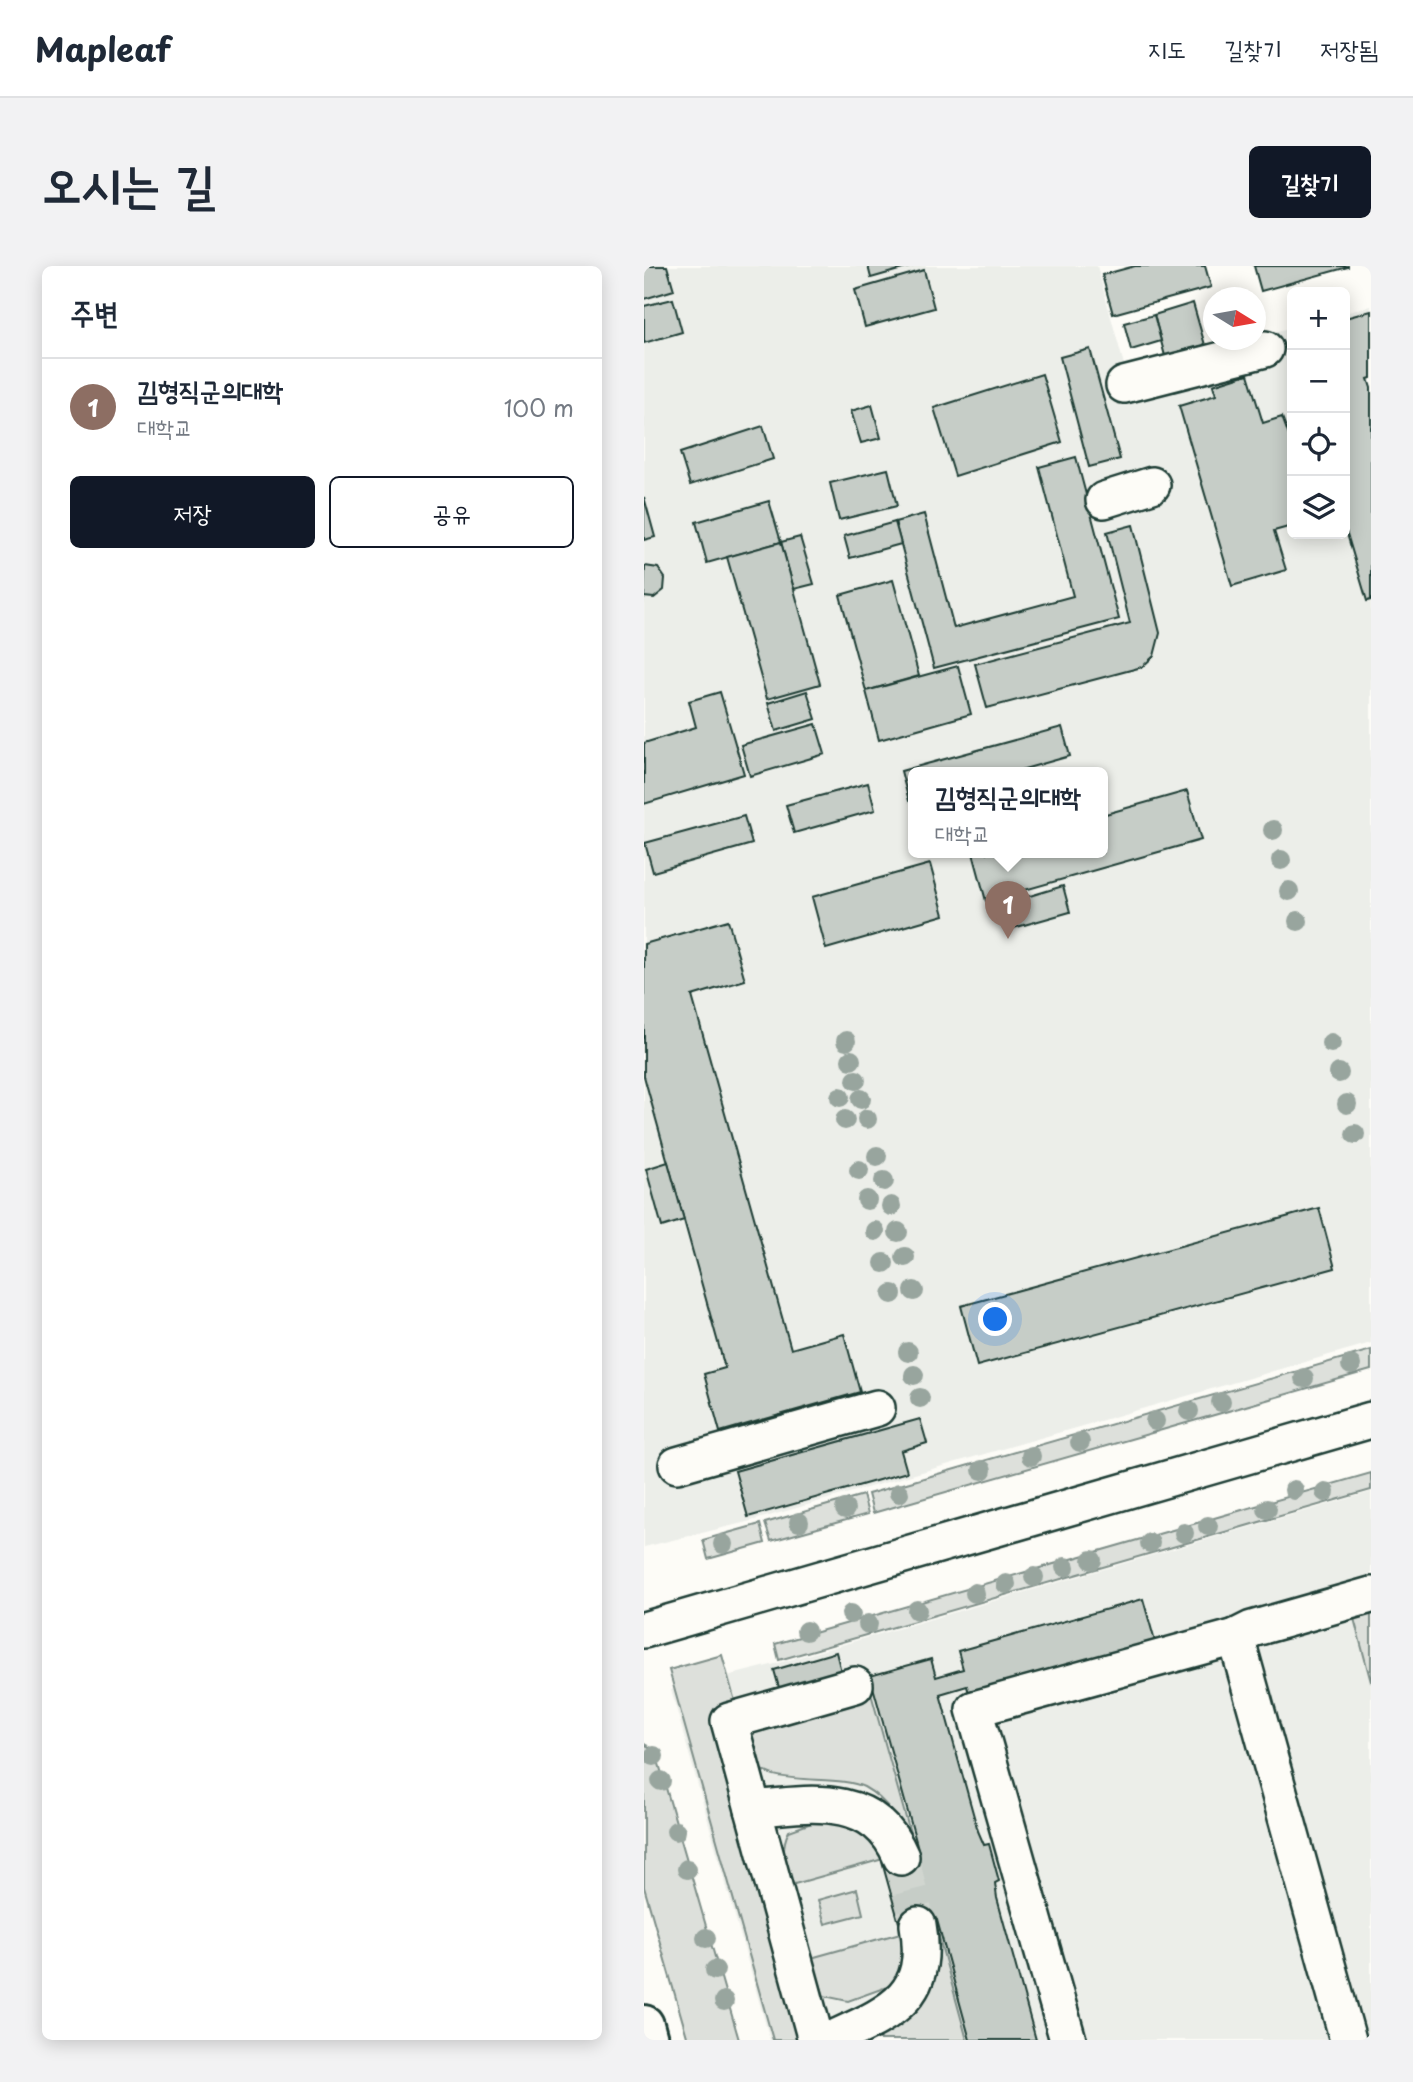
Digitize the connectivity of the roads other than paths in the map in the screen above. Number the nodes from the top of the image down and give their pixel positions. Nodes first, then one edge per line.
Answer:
1 (1261, 350) edge
2 (1124, 385) dead end
3 (1152, 485) dead end
4 (1104, 500) dead end
5 (877, 1409) dead end
6 (1371, 1420) edge
7 (677, 1465) dead end
8 (1371, 1595) edge
9 (644, 1630) edge
10 (1237, 1637) junction
11 (855, 1685) dead end
12 (753, 1809) junction
13 (901, 1857) tunnel mouth
14 (918, 1925) tunnel mouth
15 (644, 2025) edge
16 (1346, 2039) edge
17 (648, 2040) edge
18 (816, 2040) edge
19 (830, 2040) edge
20 (1068, 2040) edge

1 - 2 street
3 - 4 street
5 - 7 street
6 - 9 street
8 - 10 street
10 - 16 street
10 - 20 street
11 - 12 street
12 - 13 street
12 - 18 street
14 - 19 street
15 - 17 main road

